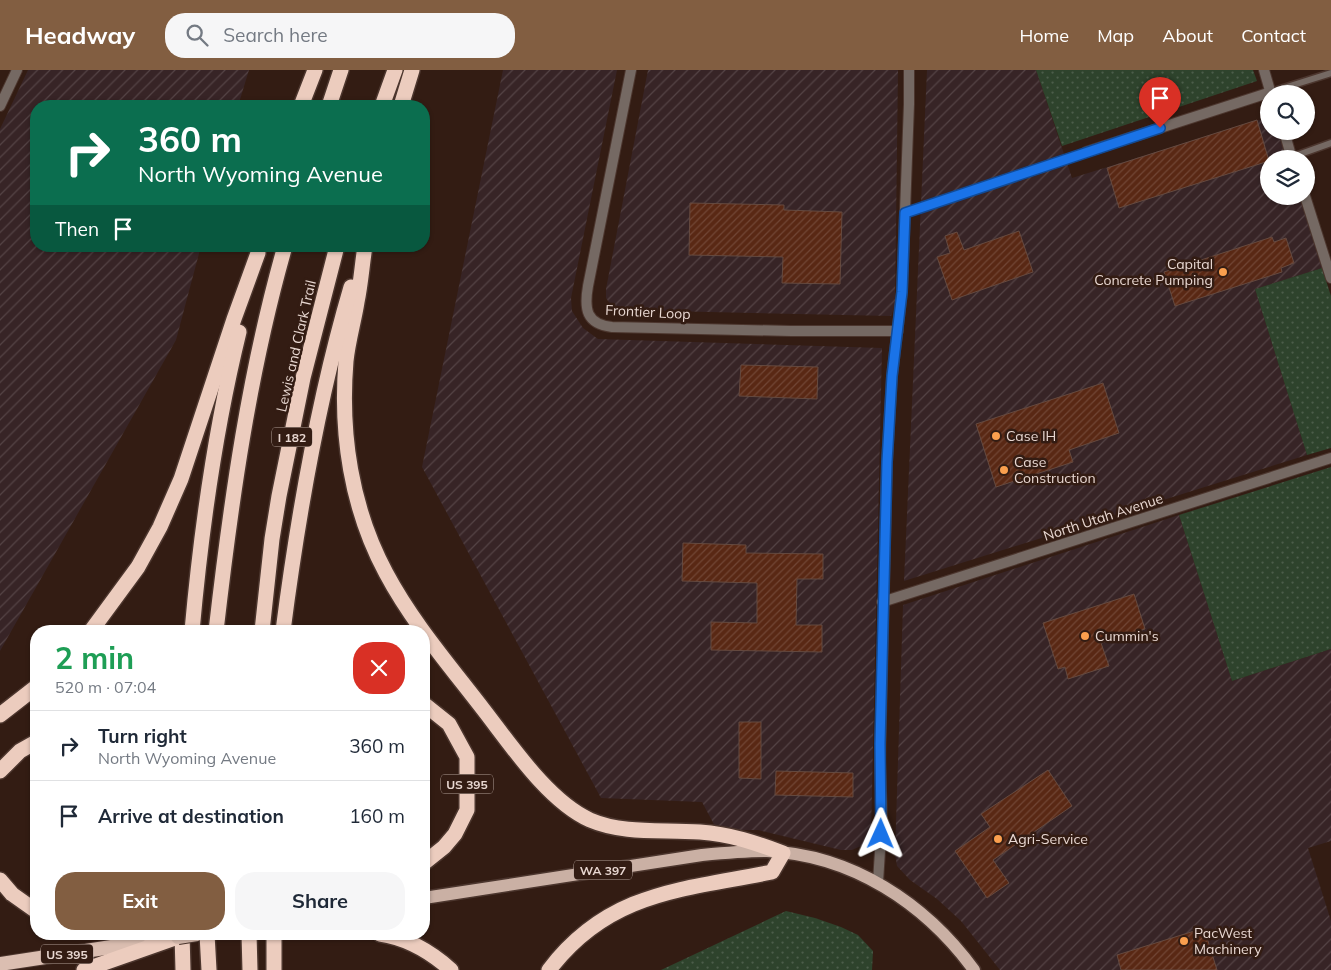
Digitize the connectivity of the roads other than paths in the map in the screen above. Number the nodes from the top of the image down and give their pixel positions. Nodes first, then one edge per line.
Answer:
1 (17, 70) edge
2 (315, 70) edge
3 (341, 70) edge
4 (395, 70) edge
5 (412, 70) edge
6 (632, 70) edge
7 (908, 70) edge
8 (1264, 70) edge
9 (1331, 73) edge
10 (1269, 85) edge
11 (1295, 85) edge
12 (1260, 97) edge
13 (303, 100) edge
14 (330, 100) edge
15 (384, 100) edge
16 (403, 100) edge
17 (0, 106) edge
18 (1331, 143) edge
19 (1313, 150) edge
20 (1086, 152) joint
21 (1308, 205) edge
22 (905, 213) junction
23 (258, 252) edge
24 (259, 252) edge
25 (283, 252) edge
26 (335, 252) edge
27 (362, 252) edge
28 (363, 252) edge
29 (1331, 278) edge
30 (898, 331) junction
31 (1331, 458) edge
32 (882, 602) junction
33 (95, 625) edge
34 (193, 625) edge
35 (217, 625) edge
36 (263, 625) edge
37 (284, 625) edge
38 (420, 625) edge
39 (430, 639) edge
40 (30, 692) edge
41 (430, 709) edge
42 (0, 715) edge
43 (30, 745) edge
44 (0, 771) edge
45 (783, 853) junction
46 (430, 859) edge
47 (0, 880) edge
48 (878, 882) junction
49 (430, 897) edge
50 (30, 907) edge
51 (162, 940) edge
52 (181, 940) edge
53 (207, 940) edge
54 (249, 940) edge
55 (274, 940) edge
56 (399, 940) edge
57 (133, 948) junction
58 (0, 964) edge
59 (84, 970) edge
60 (184, 970) edge
61 (209, 970) edge
62 (250, 970) edge
63 (274, 970) edge
64 (451, 970) edge
65 (549, 970) edge
66 (974, 970) edge

1 - 17 street
2 - 13 highway
3 - 14 highway
4 - 15 highway
5 - 16 highway
6 - 30 street, Frontier Loop
7 - 22 street
8 - 10 street
9 - 11 lane
12 - 20 street
18 - 19 lane
20 - 22 lane
21 - 29 street
22 - 30 street
23 - 33 highway
24 - 34 highway
25 - 35 highway
26 - 36 highway, Lewis and Clark Trail / I 182
27 - 37 highway
28 - 38 highway
30 - 32 street
31 - 32 street, North Utah Avenue
32 - 48 street
39 - 45 highway
40 - 42 highway
41 - 46 highway, US 395
43 - 44 highway
45 - 48 main road, WA 397
45 - 49 main road, WA 397
45 - 65 highway
47 - 50 highway
48 - 66 main road, WA 397
51 - 57 highway
52 - 60 highway
53 - 61 highway
54 - 62 highway
55 - 63 highway
56 - 64 highway
57 - 58 highway, US 395
57 - 59 highway

